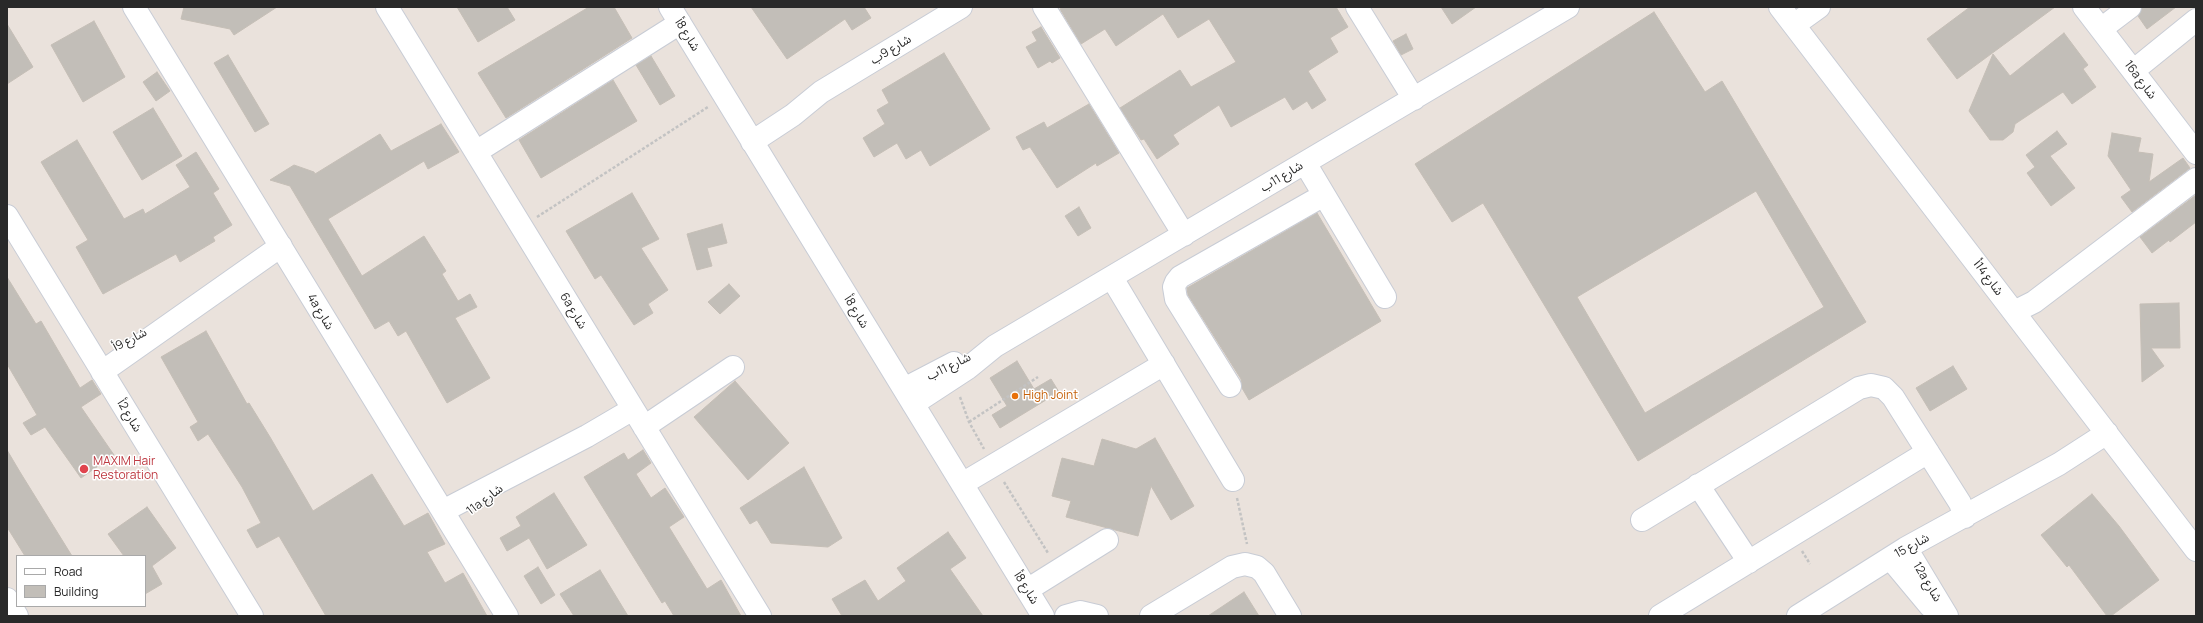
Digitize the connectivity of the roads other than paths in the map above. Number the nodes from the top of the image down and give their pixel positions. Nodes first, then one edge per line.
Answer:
1 (134, 7) edge
2 (387, 7) edge
3 (961, 7) edge
4 (1044, 7) edge
5 (1357, 7) edge
6 (1568, 7) edge
7 (1780, 7) edge
8 (1819, 7) edge
9 (2084, 7) edge
10 (2130, 7) edge
11 (675, 15) edge
12 (2196, 20) edge
13 (1794, 25) junction
14 (2101, 29) junction
15 (2133, 71) junction
16 (1414, 99) junction
17 (748, 135) junction
18 (476, 152) junction
19 (2196, 153) edge
20 (1305, 163) junction
21 (2196, 179) edge
22 (1324, 195) junction
23 (7, 216) edge
24 (1184, 235) junction
25 (285, 254) junction
26 (1112, 278) junction
27 (1385, 297) dead end
28 (2014, 312) junction
29 (995, 346) junction
30 (1164, 364) junction
31 (98, 365) junction
32 (733, 367) dead end
33 (1230, 386) dead end
34 (908, 397) junction
35 (634, 410) junction
36 (2102, 427) junction
37 (1928, 452) junction
38 (1233, 480) road end
39 (962, 484) junction
40 (1698, 485) junction
41 (1964, 517) junction
42 (447, 518) junction
43 (1642, 520) dead end
44 (1107, 540) dead end
45 (2196, 550) edge
46 (1898, 553) junction
47 (1749, 562) junction
48 (1027, 590) junction
49 (7, 599) edge
50 (18, 616) edge
51 (252, 616) edge
52 (507, 616) edge
53 (760, 616) edge
54 (1043, 616) edge
55 (1066, 616) edge
56 (1097, 616) edge
57 (1151, 616) edge
58 (1290, 616) edge
59 (1660, 616) edge
60 (1798, 616) edge
61 (1938, 616) edge
62 (1947, 616) edge

1 - 25 street, 4a شارع
2 - 18 street, 6a شارع
3 - 17 street, شارع 9ب
4 - 24 street
5 - 16 street
6 - 16 street, شارع 11ب
7 - 13 street, شارع 14أ
8 - 13 street
9 - 14 street, 16a شارع
10 - 14 street
11 - 17 street, شارع 8أ
11 - 18 street
12 - 15 street
13 - 28 street, شارع 14أ
14 - 15 street, 16a شارع
15 - 19 street, 16a شارع
16 - 20 street, شارع 11ب
17 - 34 street, شارع 8أ
18 - 35 street, 6a شارع
20 - 22 street
20 - 24 street, شارع 11ب
21 - 28 street
22 - 27 street
22 - 33 street
23 - 31 street, شارع 2أ
24 - 26 street, شارع 11ب
25 - 31 street, شارع 9أ
25 - 42 street, 4a شارع
26 - 29 street, شارع 11ب
26 - 30 street
28 - 36 street, شارع 14أ
29 - 34 street, شارع 11ب
29 - 34 street, شارع 11ب
30 - 38 street
30 - 39 street
31 - 51 street, شارع 2أ
32 - 35 street, 11a شارع
34 - 39 street, شارع 8أ
35 - 42 street, 11a شارع
35 - 53 street, 6a شارع
36 - 41 street, شارع 15
36 - 45 street, شارع 14أ
37 - 40 street
37 - 41 street
37 - 47 street
39 - 48 street, شارع 8أ
40 - 43 street
40 - 47 street
41 - 46 street, شارع 15
42 - 52 street, 4a شارع
44 - 48 street
46 - 60 street, شارع 15
46 - 61 street, 12a شارع
46 - 62 street, 12a شارع
47 - 59 street
48 - 54 street, شارع 8أ
49 - 50 street
55 - 56 street
57 - 58 street

